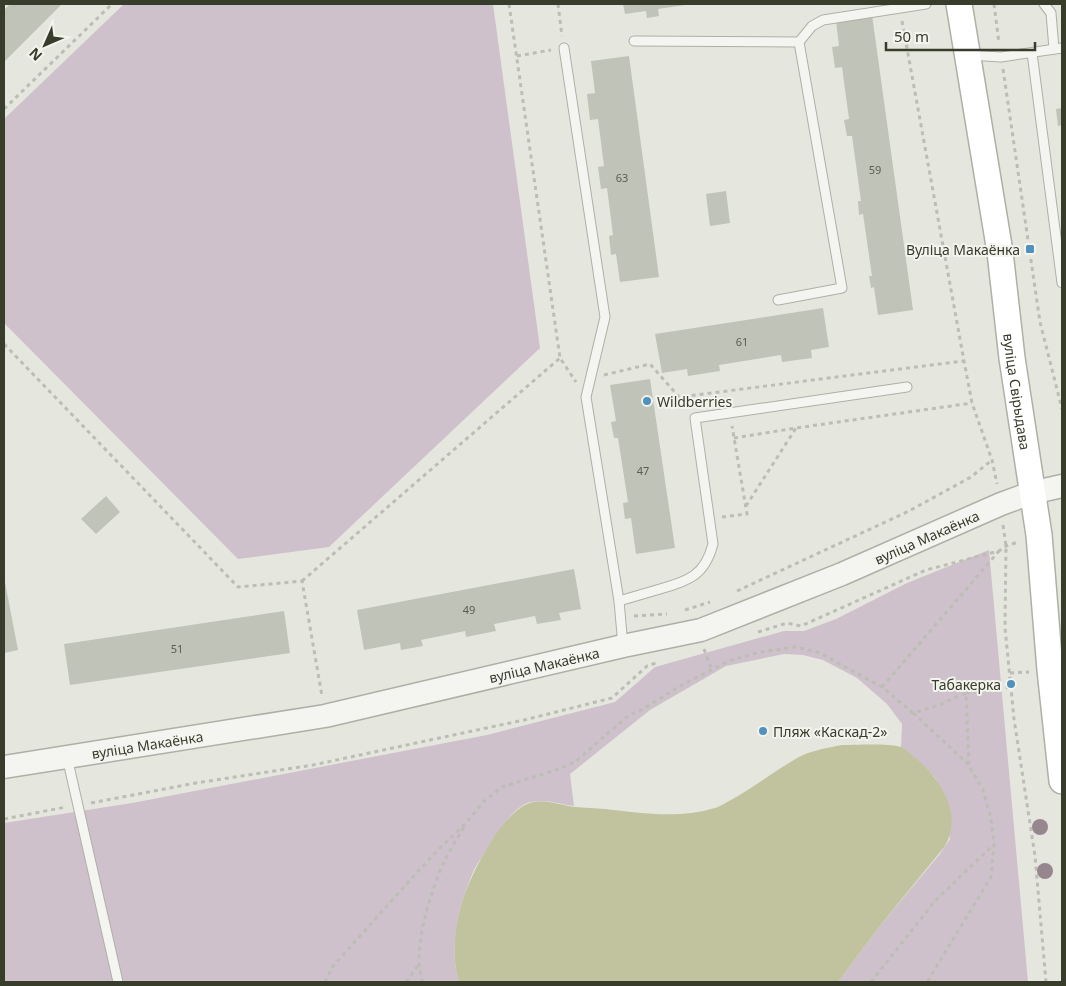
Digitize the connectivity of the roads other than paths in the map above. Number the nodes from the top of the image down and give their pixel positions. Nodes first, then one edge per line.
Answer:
1 (926, 4) edge
2 (959, 4) edge
3 (1044, 4) edge
4 (634, 41) dead end
5 (799, 42) junction
6 (564, 48) road end
7 (1058, 49) edge
8 (1032, 53) junction
9 (968, 55) junction
10 (1062, 283) edge
11 (778, 300) dead end
12 (907, 387) dead end
13 (1062, 486) edge
14 (1031, 493) junction
15 (619, 601) junction
16 (623, 646) junction
17 (68, 757) junction
18 (4, 767) edge
19 (1062, 781) edge
20 (118, 982) edge

1 - 5 lane
2 - 9 main road, вуліца Свірыдава
3 - 7 lane
4 - 5 lane
5 - 11 lane
6 - 15 lane
7 - 8 lane
8 - 9 lane
8 - 10 lane
9 - 14 main road, вуліца Свірыдава
12 - 15 lane
13 - 14 street, вуліца Макаёнка
14 - 16 street, вуліца Макаёнка
14 - 19 main road, вуліца Свірыдава
15 - 16 lane
16 - 17 street, вуліца Макаёнка
17 - 18 street, вуліца Макаёнка
17 - 20 lane

